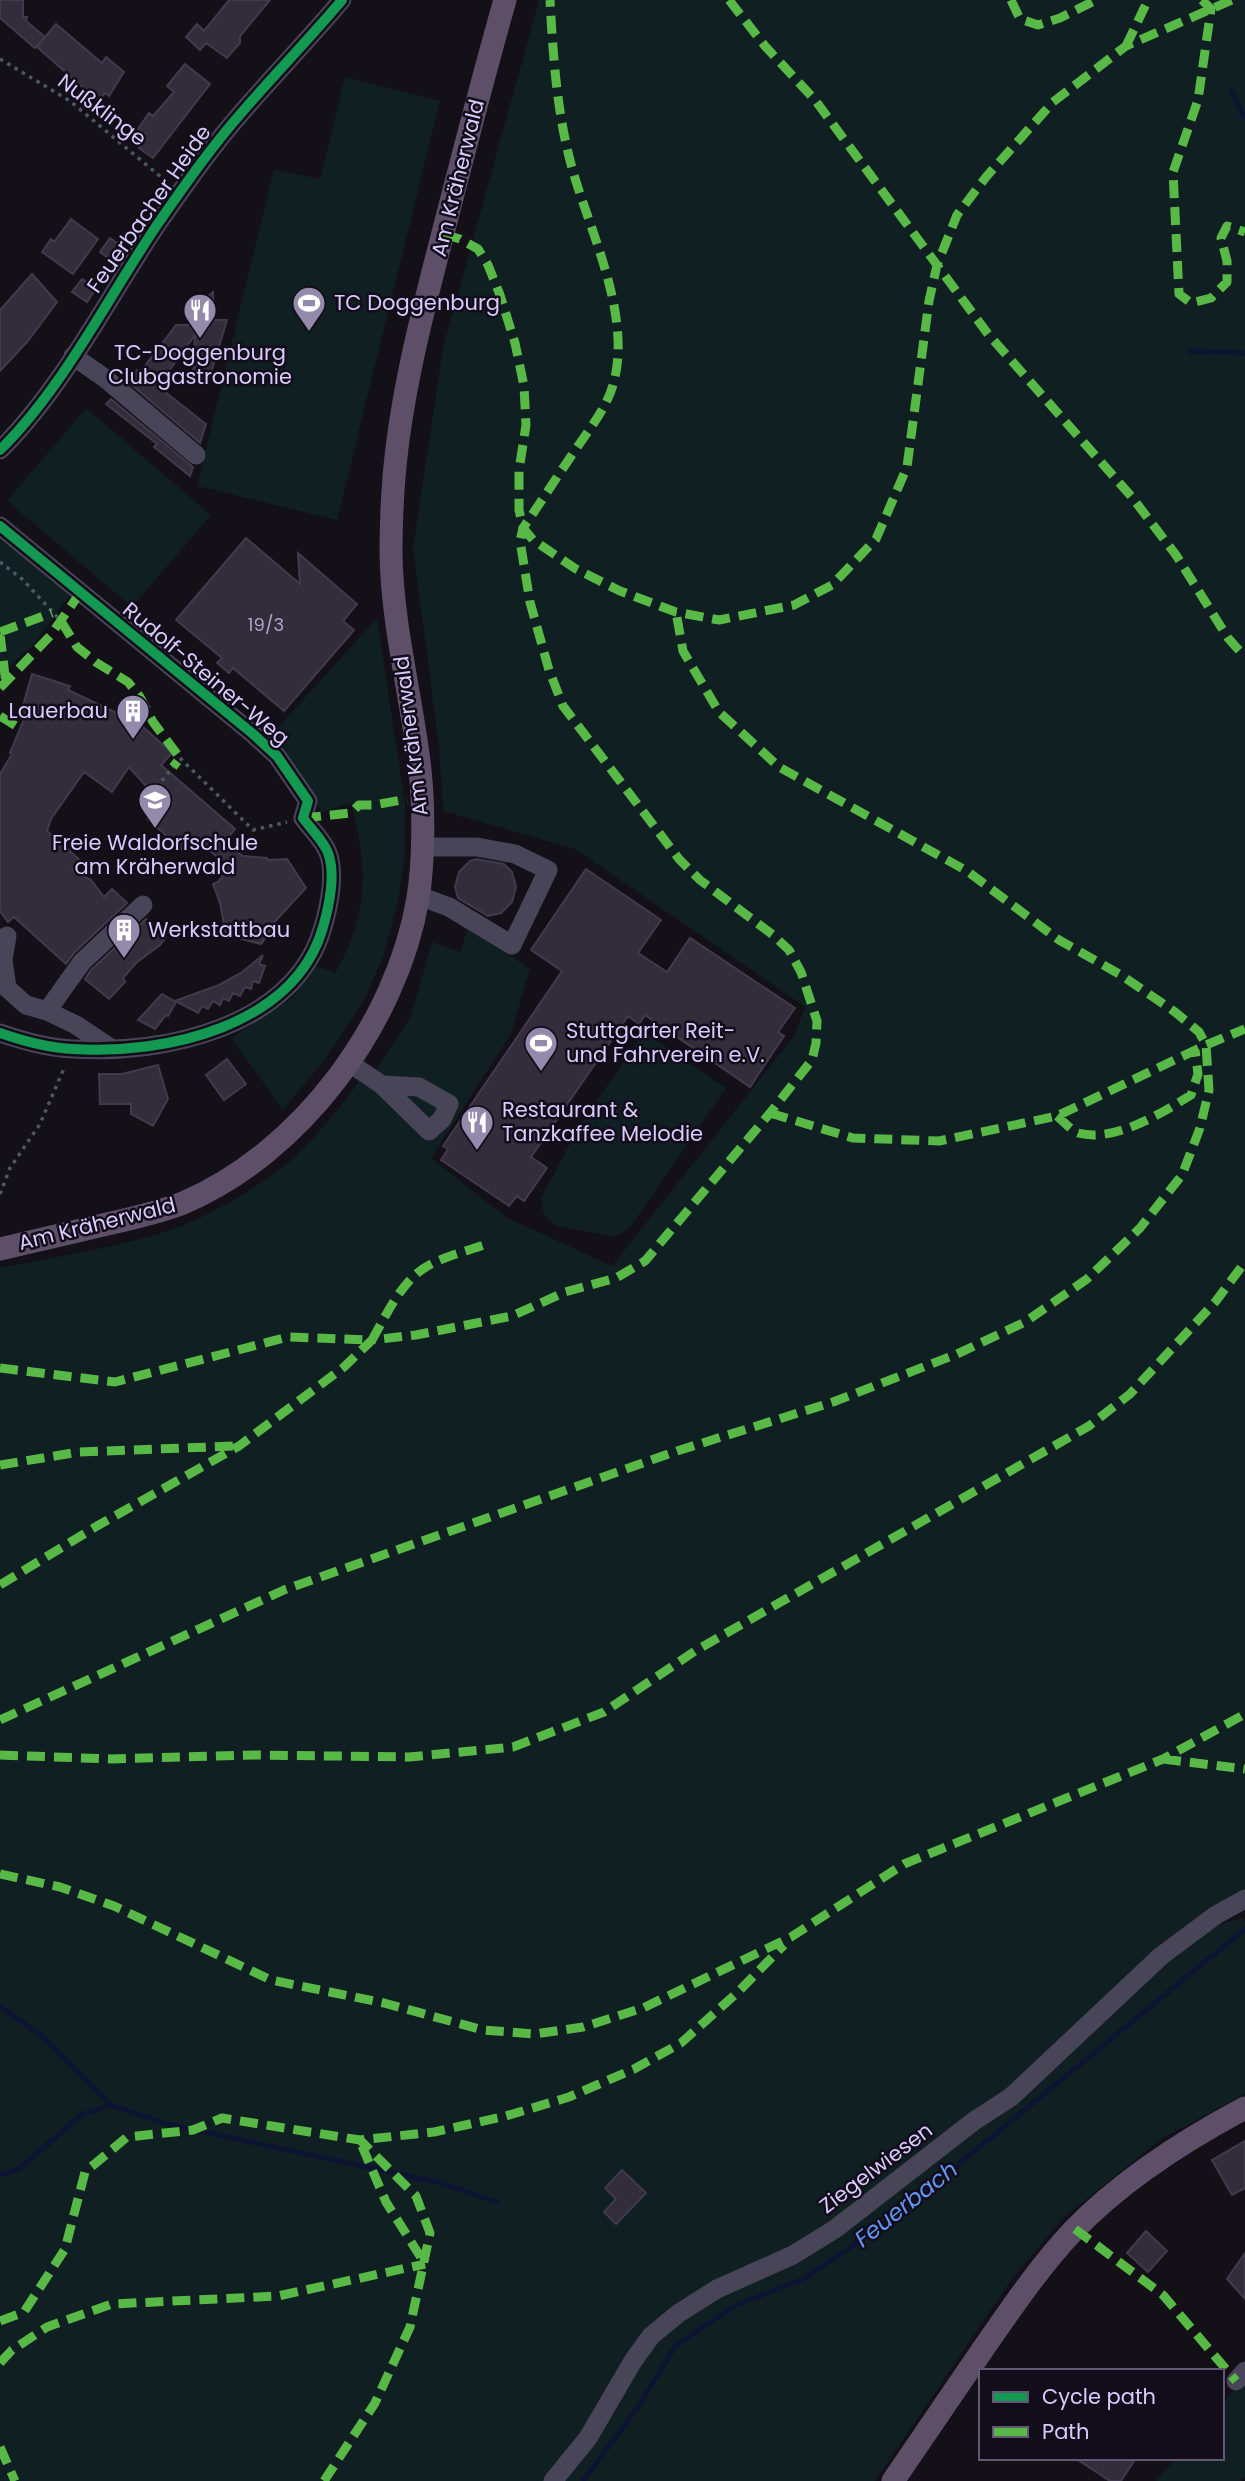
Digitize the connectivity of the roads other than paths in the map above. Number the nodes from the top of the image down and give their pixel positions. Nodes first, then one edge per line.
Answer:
1 (342, 0) edge
2 (505, 0) edge
3 (73, 356) junction
4 (0, 450) edge
5 (196, 455) dead end
6 (0, 526) edge
7 (421, 846) junction
8 (419, 896) junction
9 (143, 905) dead end
10 (7, 936) dead end
11 (47, 1011) junction
12 (0, 1033) edge
13 (113, 1050) junction
14 (348, 1062) junction
15 (382, 1085) dead end
16 (0, 1249) edge
17 (1245, 1899) edge
18 (1245, 2108) edge
19 (553, 2481) edge
20 (893, 2481) edge

1 - 3 street, Feuerbacher Heide
2 - 7 main road, Am Kräherwald
3 - 4 street, Feuerbacher Heide
3 - 5 street
6 - 13 street, Rudolf-Steiner-Weg
7 - 8 main road, Am Kräherwald
7 - 8 street
8 - 14 main road, Am Kräherwald
9 - 11 street
10 - 11 street
11 - 13 street
12 - 13 street, Rudolf-Steiner-Weg
14 - 15 street
14 - 16 main road, Am Kräherwald
17 - 19 street, Ziegelwiesen
18 - 20 main road

